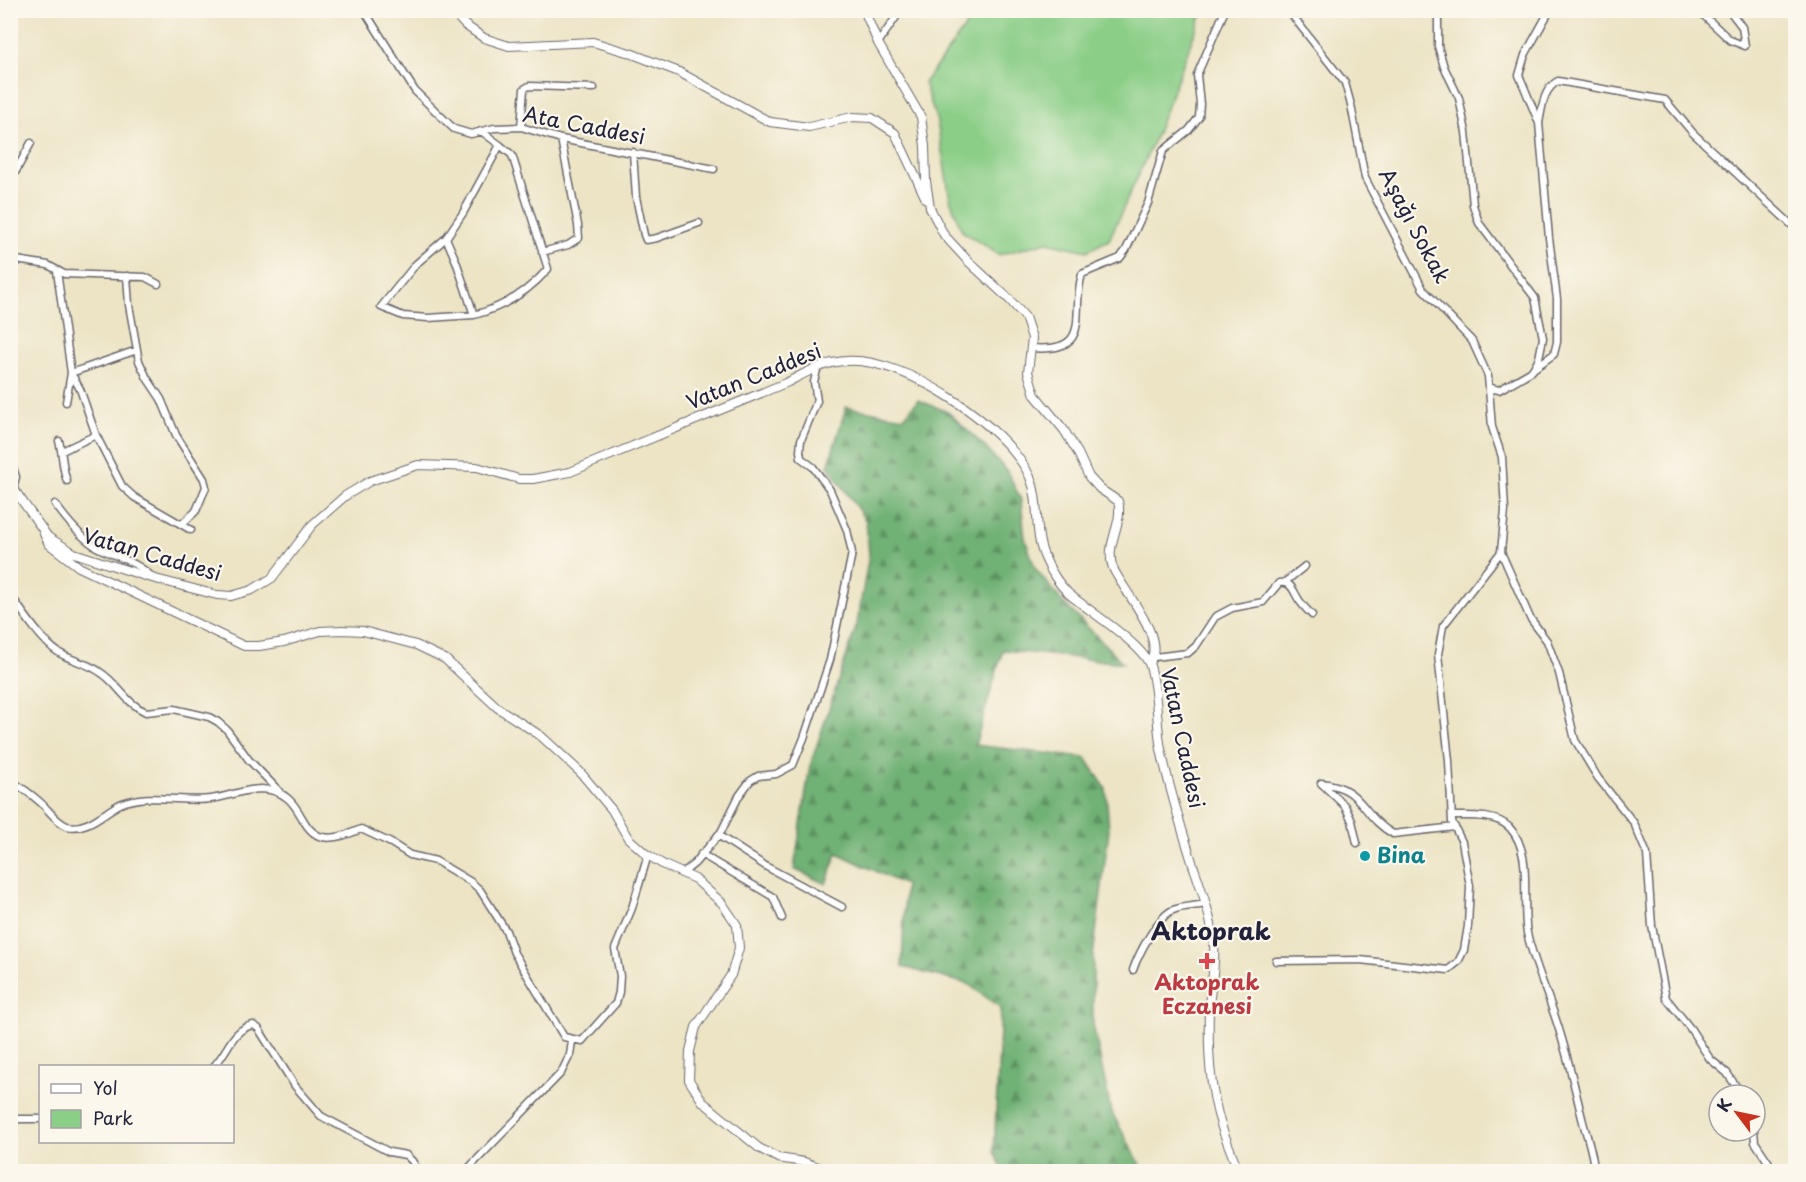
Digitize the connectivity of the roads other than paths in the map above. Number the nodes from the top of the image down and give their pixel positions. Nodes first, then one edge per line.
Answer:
1 (363, 10) edge
2 (451, 10) edge
3 (864, 10) edge
4 (901, 10) edge
5 (1225, 10) edge
6 (1288, 10) edge
7 (1438, 10) edge
8 (1550, 10) edge
9 (1698, 10) edge
10 (1729, 10) edge
11 (878, 43) junction
12 (594, 88) dead end
13 (1539, 123) junction
14 (521, 127) junction
15 (481, 131) junction
16 (561, 139) junction
17 (32, 143) dead end
18 (500, 145) junction
19 (633, 152) junction
20 (714, 170) dead end
21 (10, 182) edge
22 (930, 208) junction
23 (699, 223) dead end
24 (1796, 229) edge
25 (446, 238) junction
26 (542, 252) junction
27 (10, 259) edge
28 (57, 271) junction
29 (127, 276) junction
30 (158, 284) dead end
31 (474, 315) junction
32 (1031, 348) junction
33 (137, 350) junction
34 (818, 366) junction
35 (1532, 371) junction
36 (71, 373) junction
37 (1490, 388) junction
38 (66, 402) dead end
39 (96, 435) junction
40 (59, 441) dead end
41 (62, 451) junction
42 (10, 459) edge
43 (67, 481) dead end
44 (12, 486) edge
45 (56, 504) dead end
46 (182, 524) junction
47 (41, 527) junction
48 (192, 530) dead end
49 (1501, 552) junction
50 (1305, 566) dead end
51 (154, 579) junction
52 (1285, 582) junction
53 (10, 594) edge
54 (1312, 615) dead end
55 (1152, 660) junction
56 (10, 780) edge
57 (279, 792) junction
58 (1452, 816) junction
59 (1455, 827) junction
60 (718, 835) junction
61 (1357, 843) dead end
62 (701, 854) junction
63 (648, 855) junction
64 (683, 873) junction
65 (1206, 904) junction
66 (842, 907) dead end
67 (782, 918) dead end
68 (1276, 961) dead end
69 (1133, 970) dead end
70 (572, 1041) junction
71 (215, 1065) edge
72 (1734, 1083) edge
73 (10, 1119) edge
74 (39, 1119) edge
75 (1756, 1143) edge
76 (419, 1172) edge
77 (465, 1172) edge
78 (825, 1172) edge
79 (1239, 1172) edge
80 (1594, 1172) edge
81 (1775, 1172) edge

1 - 15 street, Ata Caddesi
2 - 22 street
3 - 11 street
4 - 11 street
5 - 32 street
6 - 37 street, Aşağı Sokak
7 - 35 street
8 - 13 street
9 - 10 street
11 - 22 street
12 - 14 street
13 - 24 street
13 - 35 street
14 - 15 street, Ata Caddesi
14 - 16 street, Ata Caddesi
15 - 18 street
16 - 19 street, Ata Caddesi
16 - 26 street
17 - 21 street
18 - 25 street
18 - 26 street
19 - 20 street, Ata Caddesi
19 - 23 street
22 - 32 street
25 - 31 street
25 - 31 street
26 - 31 street
27 - 28 street
28 - 29 street
28 - 36 street
29 - 30 street
29 - 33 street
32 - 55 street
33 - 36 street
33 - 46 street
34 - 51 street, Vatan Caddesi
34 - 55 street, Vatan Caddesi
34 - 60 street
35 - 37 street
36 - 38 street
36 - 39 street
37 - 49 street, Aşağı Sokak
39 - 41 street
39 - 46 street
40 - 41 street
41 - 43 street
42 - 44 street
44 - 47 street, Vatan Caddesi
45 - 51 street
46 - 48 street
47 - 51 street, Vatan Caddesi
47 - 63 street
49 - 58 street
49 - 72 street
50 - 52 street
52 - 54 street
52 - 55 street
53 - 57 street
55 - 65 street, Vatan Caddesi
56 - 57 street
57 - 70 street
58 - 59 street
58 - 80 street
59 - 61 street
59 - 68 street
60 - 62 street
60 - 66 street
62 - 64 street
62 - 67 street
63 - 64 street
63 - 70 street
64 - 78 street
65 - 69 street
65 - 79 street, Vatan Caddesi
70 - 77 street
71 - 76 street
73 - 74 street
75 - 81 street

